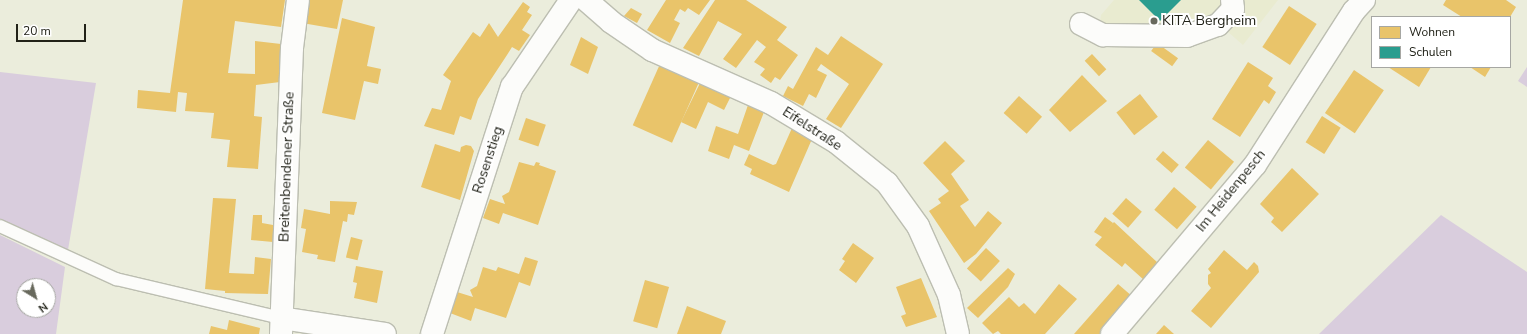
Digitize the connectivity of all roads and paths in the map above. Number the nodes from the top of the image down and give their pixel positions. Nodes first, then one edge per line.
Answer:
1 (298, 0) edge
2 (571, 0) edge
3 (586, 0) edge
4 (1232, 0) edge
5 (1364, 0) edge
6 (1081, 24) dead end
7 (0, 226) edge
8 (281, 326) edge
9 (385, 334) edge
10 (432, 334) edge
11 (958, 334) edge
12 (1112, 334) edge

1 - 8 street, Breitenbendener Straße
2 - 10 street, Rosenstieg
3 - 11 street, Eifelstraße
4 - 6 street
5 - 12 street, Im Heidenpesch
7 - 8 lane
8 - 9 street

